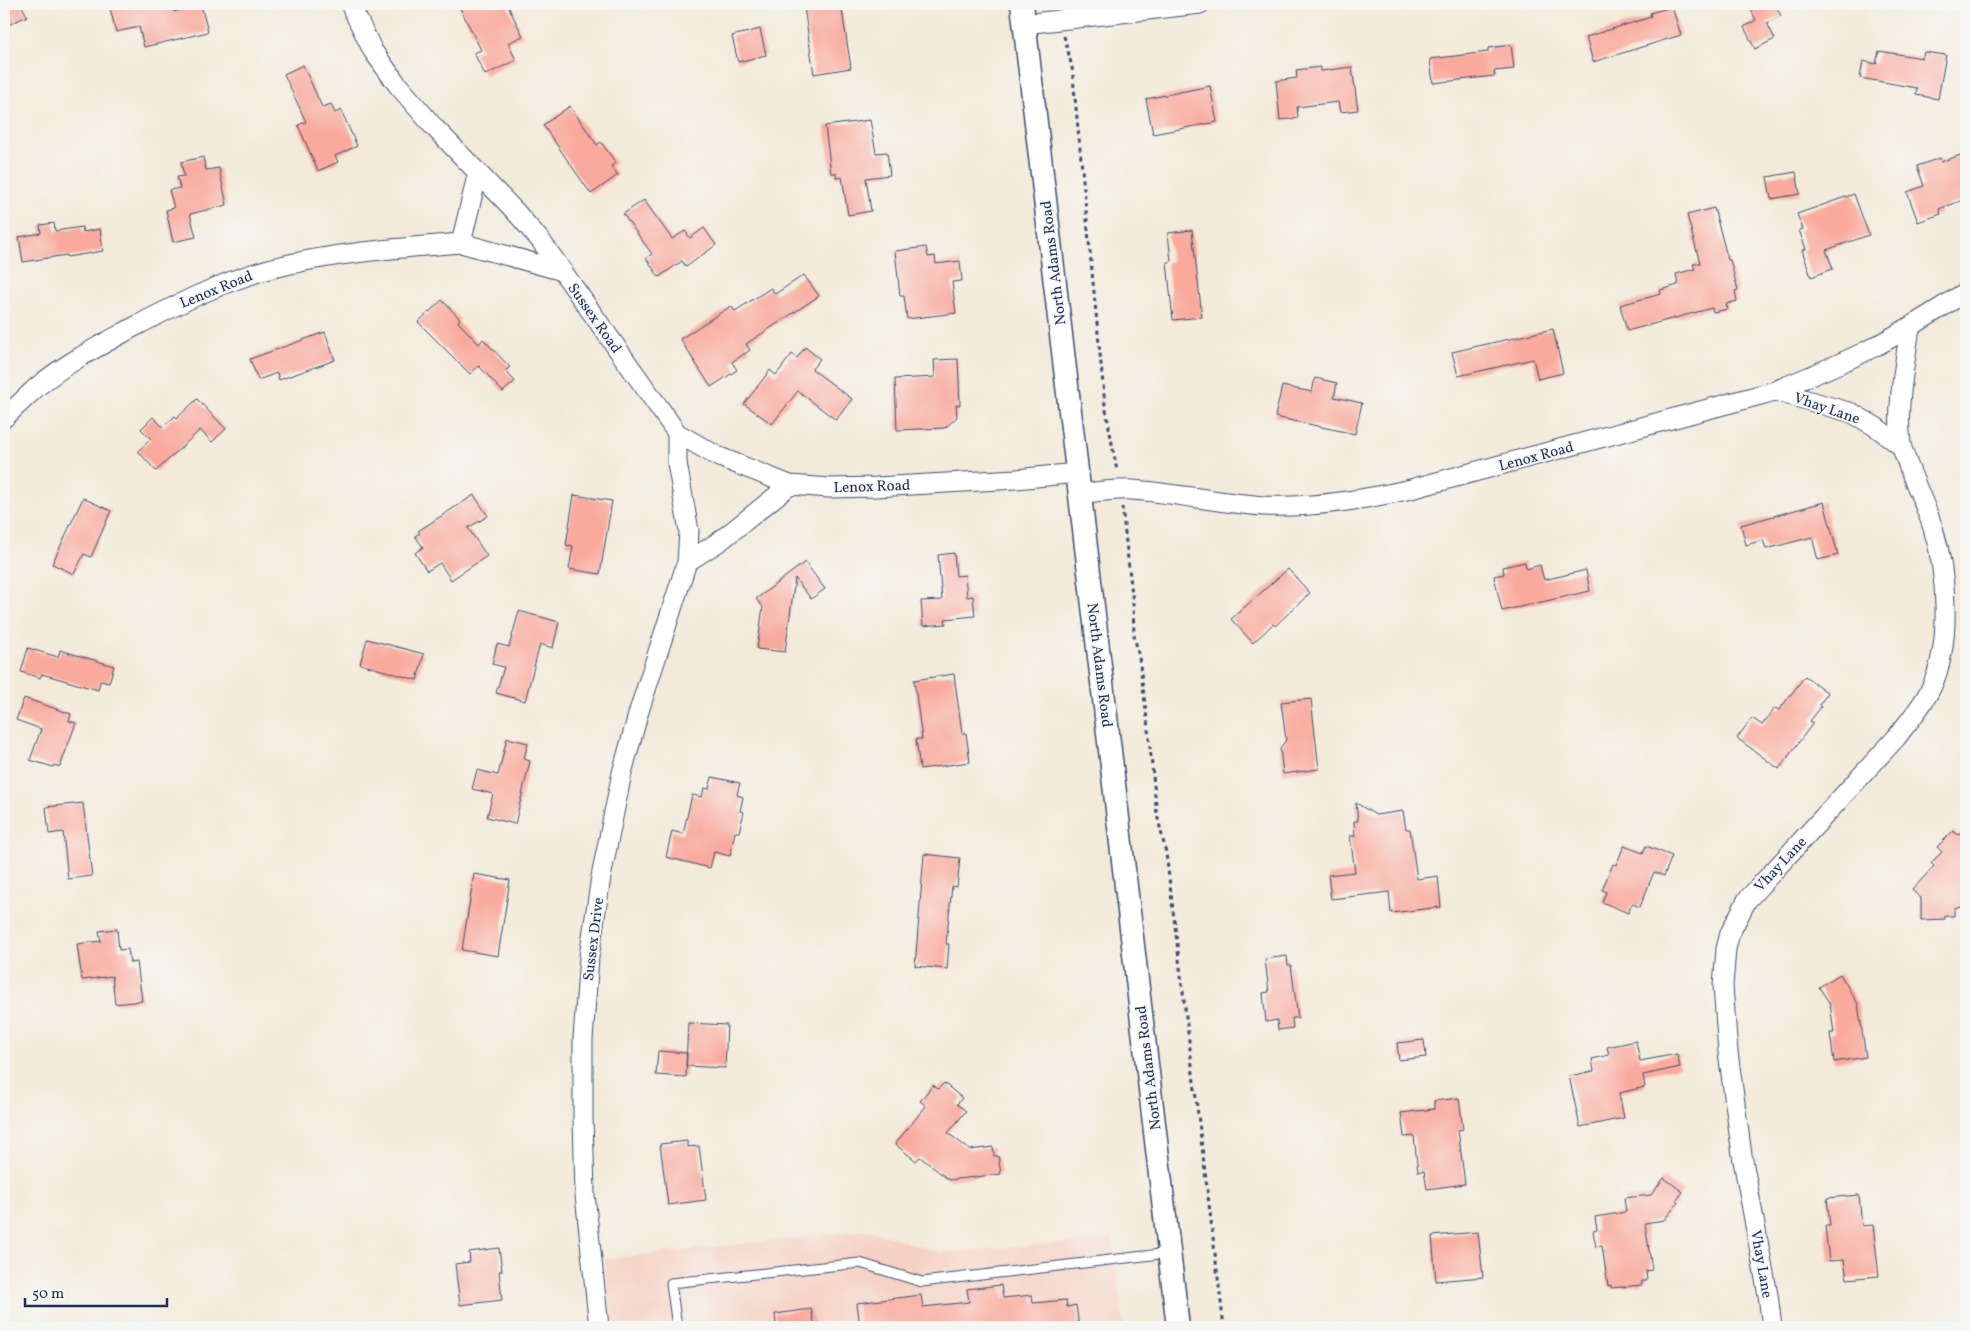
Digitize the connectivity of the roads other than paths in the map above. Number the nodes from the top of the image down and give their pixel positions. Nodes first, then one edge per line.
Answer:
1 (350, 4) edge
2 (1200, 4) edge
3 (1023, 14) edge
4 (478, 172) junction
5 (461, 244) junction
6 (563, 271) junction
7 (1966, 292) edge
8 (1910, 327) junction
9 (1775, 390) junction
10 (4, 418) edge
11 (677, 433) junction
12 (1901, 446) junction
13 (1078, 483) junction
14 (790, 485) junction
15 (687, 562) junction
16 (1169, 1253) junction
17 (599, 1327) edge
18 (677, 1327) edge
19 (1178, 1327) edge
20 (1772, 1327) edge

1 - 4 street, Sussex Road
2 - 3 street
3 - 13 street, North Adams Road
4 - 5 street
4 - 6 street, Sussex Road
5 - 6 street, Lenox Road
5 - 10 street, Lenox Road
6 - 11 street, Sussex Road
7 - 8 street, Lenox Road
8 - 9 street, Lenox Road
8 - 12 street, Vhay Lane
9 - 12 street, Vhay Lane
9 - 13 street, Lenox Road
11 - 14 street, Lenox Road
11 - 15 street
12 - 20 street, Vhay Lane
13 - 14 street, Lenox Road
13 - 16 street, North Adams Road
14 - 15 street
15 - 17 street, Sussex Drive
16 - 18 lane
16 - 19 street, North Adams Road

